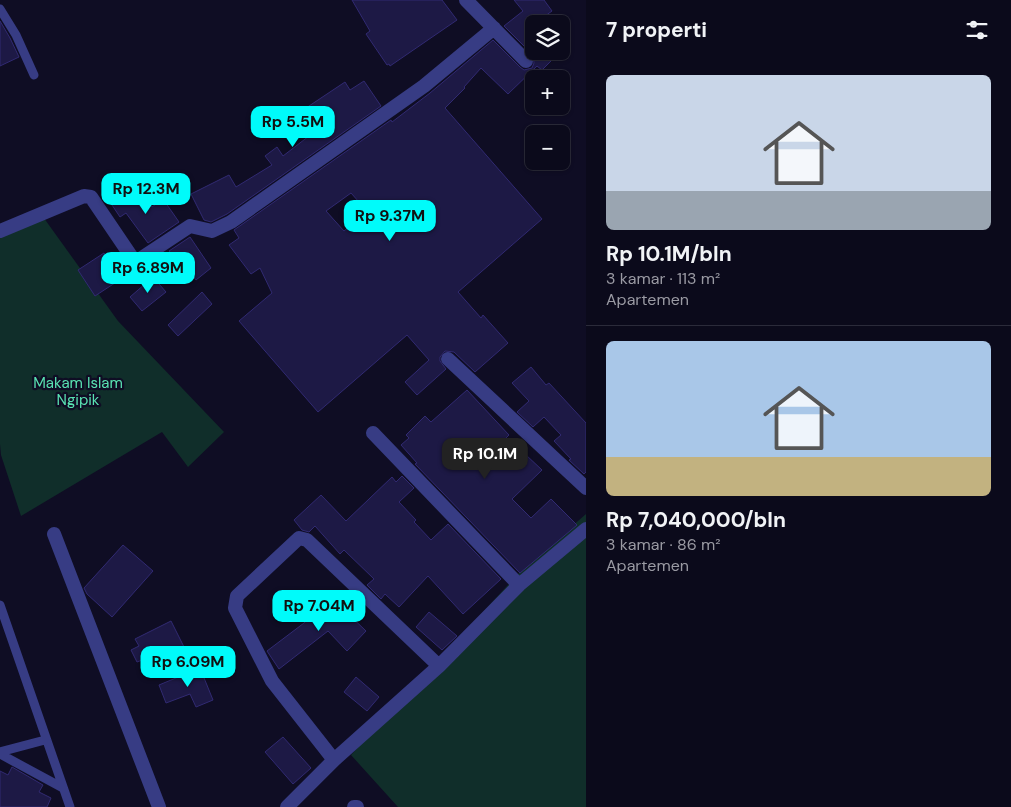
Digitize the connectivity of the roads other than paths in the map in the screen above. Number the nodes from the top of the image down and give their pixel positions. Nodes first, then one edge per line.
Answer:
1 (466, 0) edge
2 (0, 9) edge
3 (494, 28) junction
4 (526, 61) dead end
5 (34, 75) dead end
6 (0, 231) edge
7 (448, 360) dead end
8 (373, 433) dead end
9 (586, 488) edge
10 (586, 529) edge
11 (54, 534) dead end
12 (519, 585) junction
13 (0, 605) edge
14 (439, 666) junction
15 (45, 740) junction
16 (0, 753) edge
17 (334, 760) junction
18 (63, 788) junction
19 (70, 807) edge
20 (159, 807) edge
21 (287, 807) edge

1 - 3 street
2 - 5 lane
3 - 4 street
3 - 6 street
7 - 9 street
8 - 12 street
10 - 12 street
11 - 20 street
12 - 14 street
13 - 15 lane
14 - 17 street
14 - 17 street
15 - 16 lane
15 - 18 lane
16 - 18 lane
17 - 21 street
18 - 19 lane

